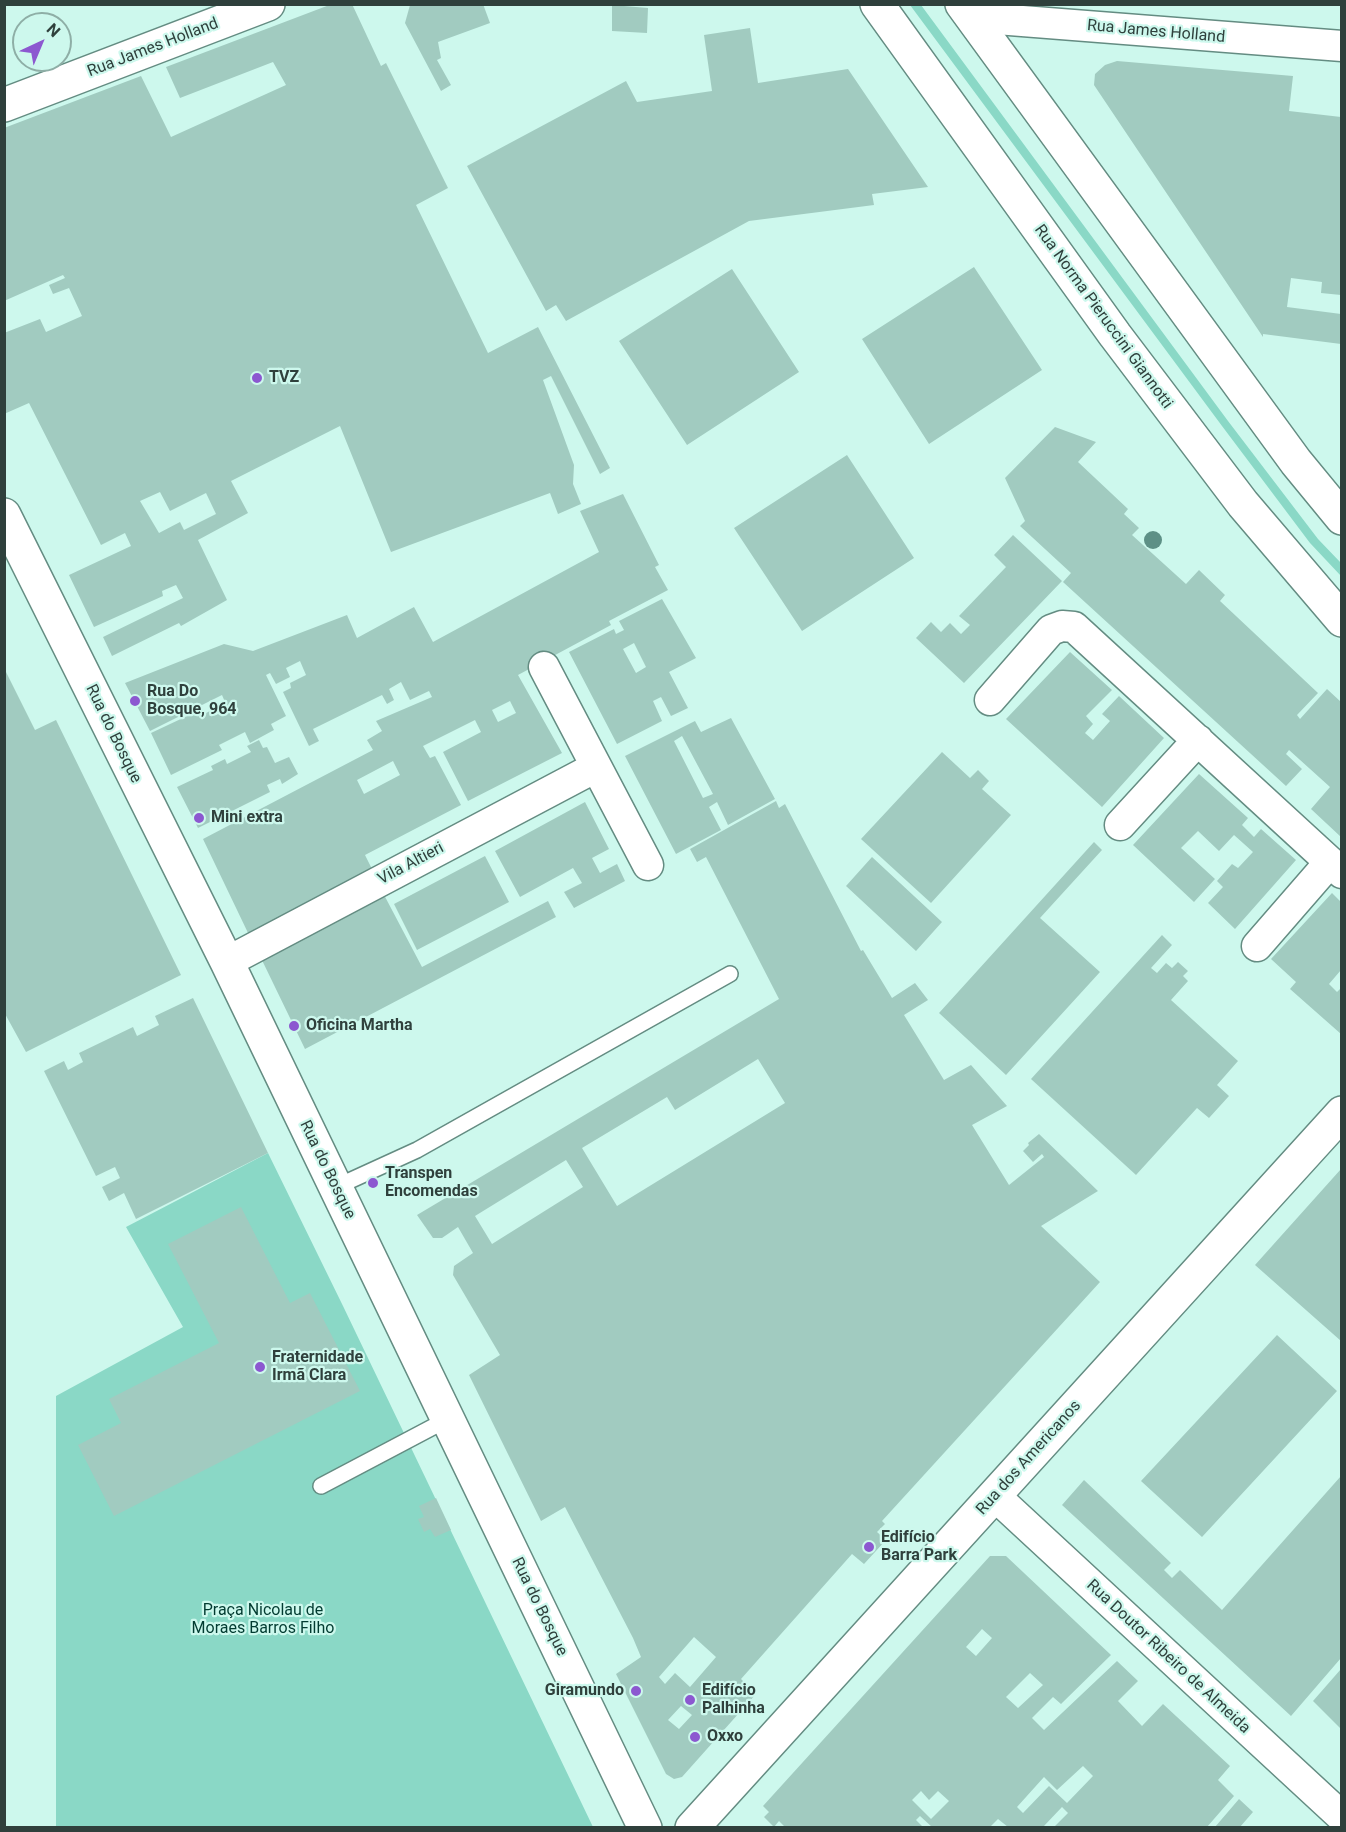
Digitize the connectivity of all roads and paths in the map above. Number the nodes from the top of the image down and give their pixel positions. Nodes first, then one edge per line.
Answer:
1 (268, 4) edge
2 (877, 4) edge
3 (966, 11) edge
4 (1341, 46) edge
5 (4, 105) edge
6 (4, 515) edge
7 (1341, 518) edge
8 (1341, 620) edge
9 (544, 667) dead end
10 (990, 700) dead end
11 (1198, 740) junction
12 (596, 767) junction
13 (1120, 825) dead end
14 (648, 865) dead end
15 (1336, 868) edge
16 (1257, 946) dead end
17 (227, 962) junction
18 (730, 974) dead end
19 (1341, 1113) edge
20 (336, 1188) junction
21 (448, 1419) junction
22 (321, 1486) dead end
23 (995, 1496) junction
24 (1341, 1817) edge
25 (645, 1827) edge
26 (692, 1827) edge

1 - 5 street, Rua James Holland
2 - 8 street, Rua Norma Pieruccini Giannotti
3 - 4 street, Rua James Holland
3 - 7 street
6 - 17 street, Rua do Bosque
9 - 12 street
10 - 11 street
11 - 13 street
11 - 15 street
12 - 14 street
12 - 17 street, Vila Altieri
15 - 16 street
17 - 20 street, Rua do Bosque
18 - 20 lane
19 - 23 street, Rua dos Americanos
20 - 21 street, Rua do Bosque
21 - 22 lane
21 - 25 street, Rua do Bosque
23 - 24 street, Rua Doutor Ribeiro de Almeida
23 - 26 street, Rua dos Americanos

